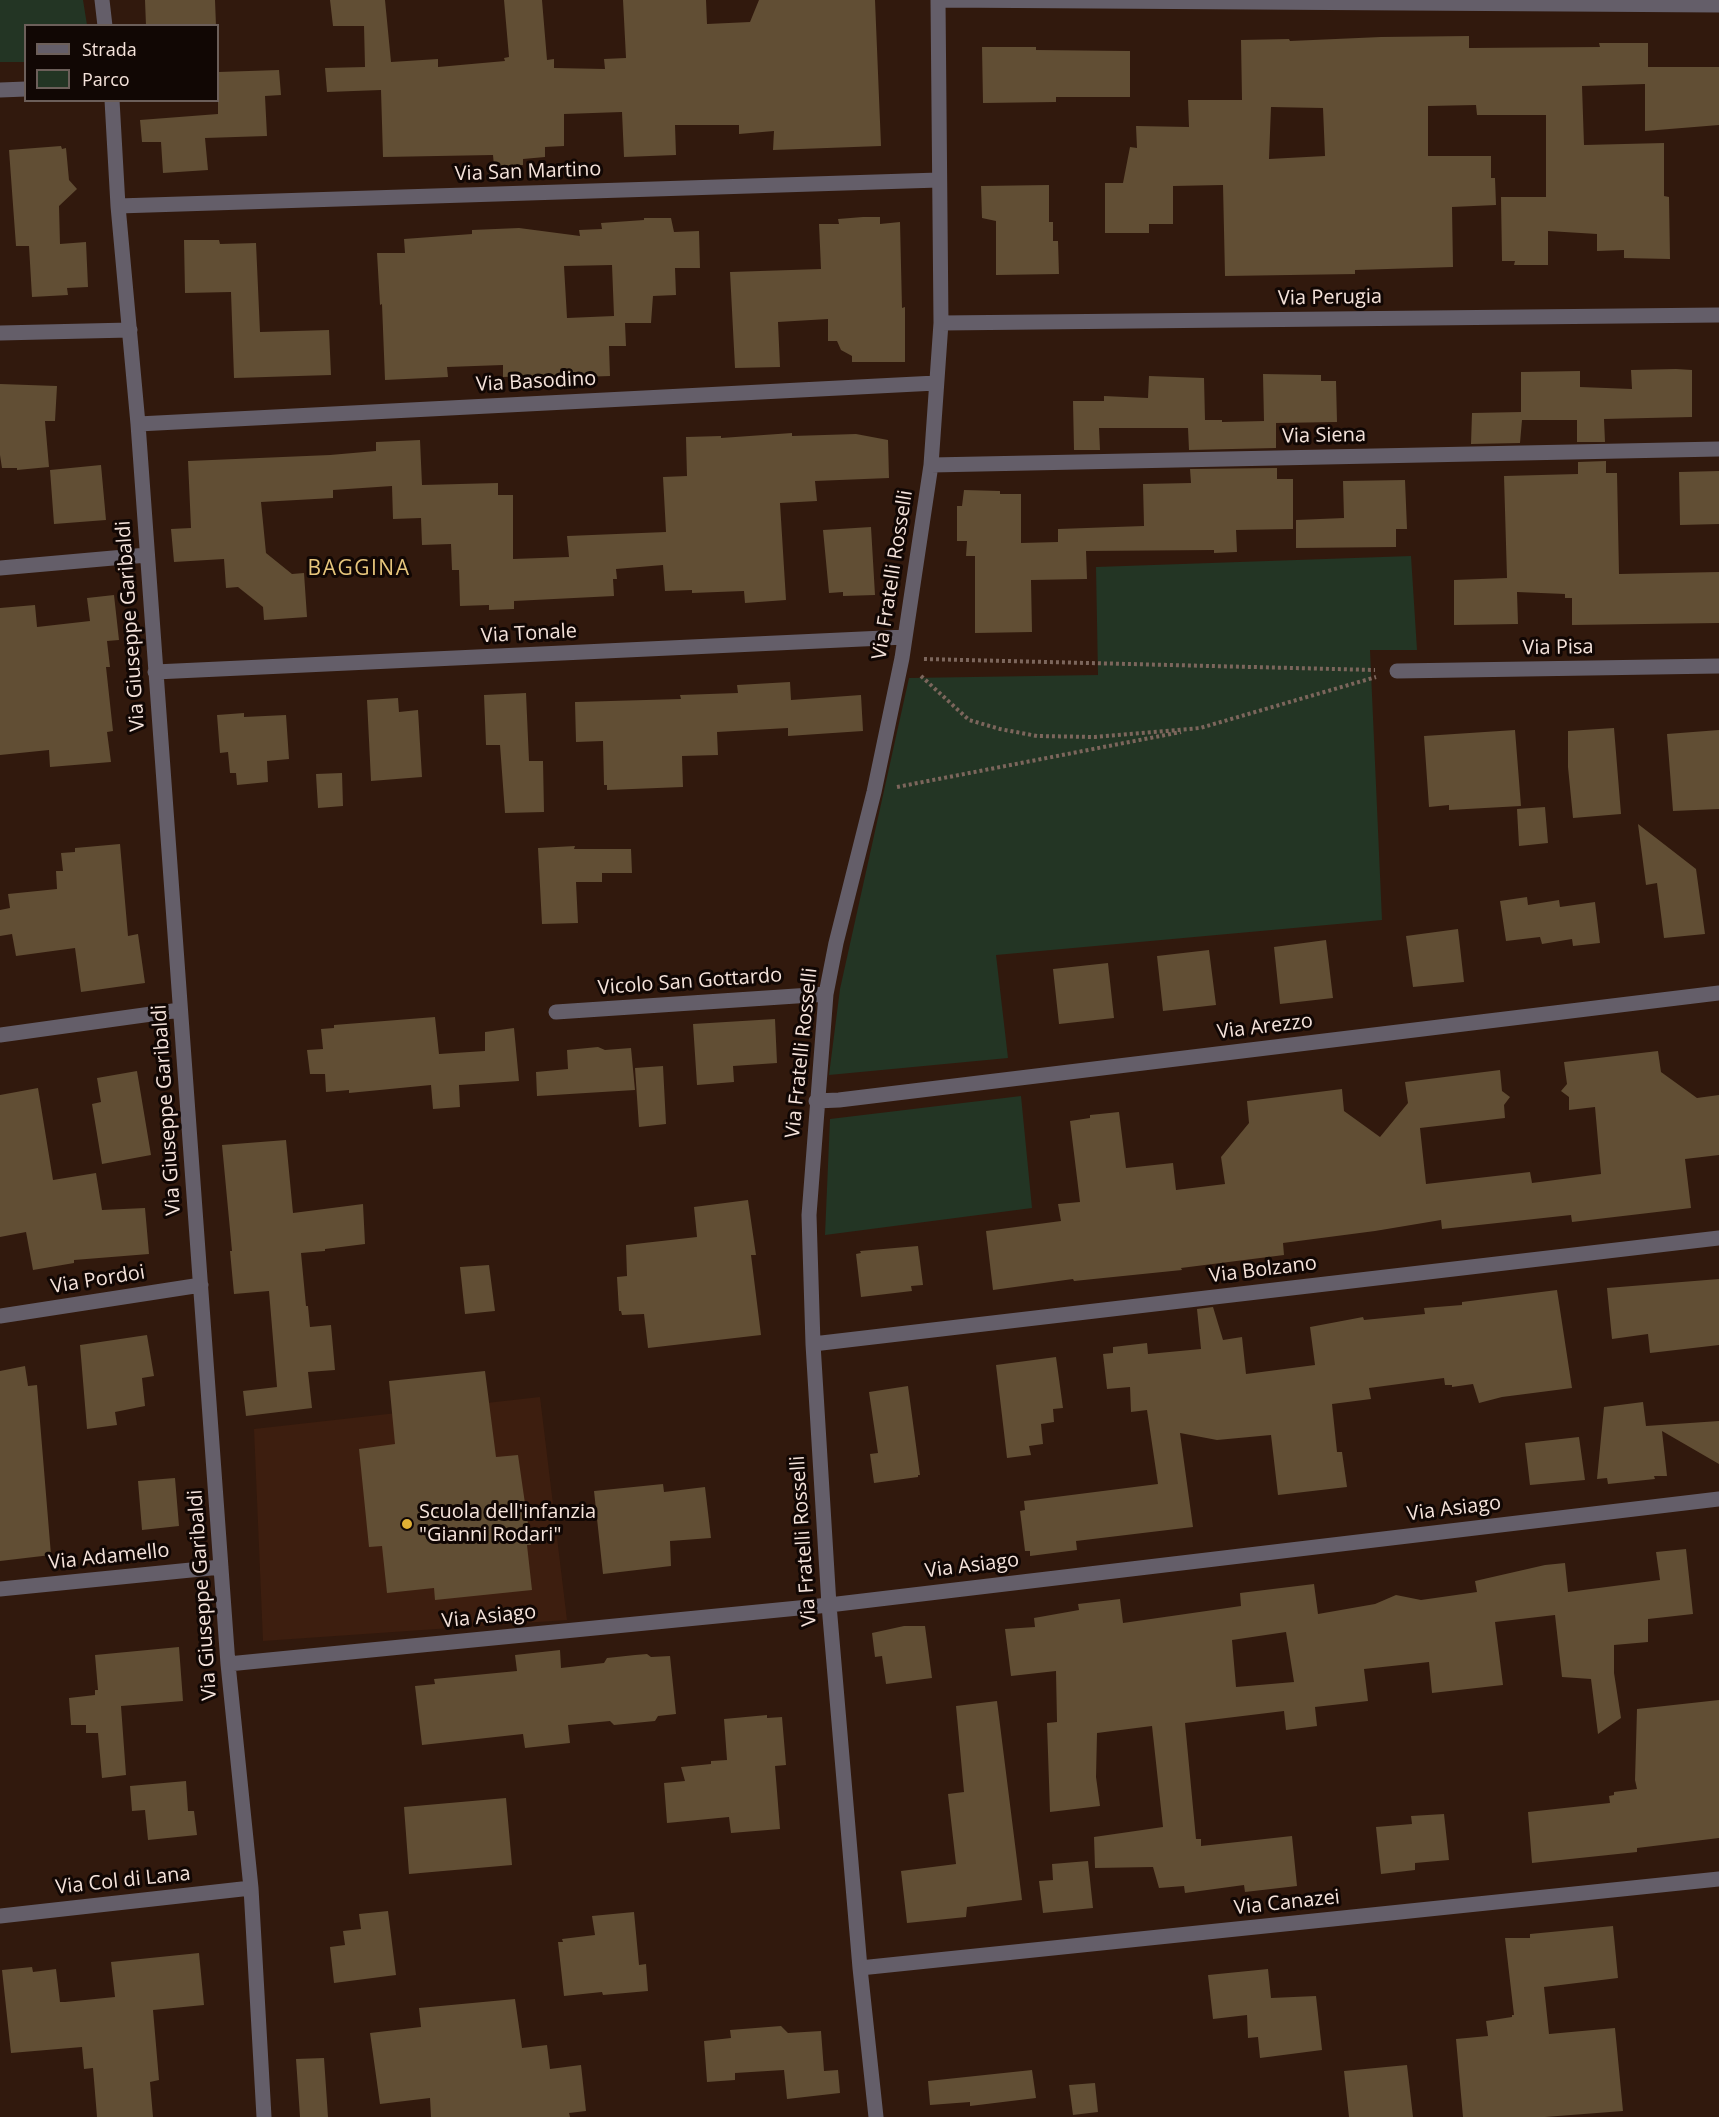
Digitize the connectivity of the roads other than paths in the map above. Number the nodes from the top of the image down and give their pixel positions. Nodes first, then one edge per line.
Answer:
1 (102, 0) edge
2 (938, 0) edge
3 (1719, 5) edge
4 (105, 24) edge
5 (24, 89) edge
6 (0, 90) edge
7 (112, 102) edge
8 (939, 180) junction
9 (118, 206) junction
10 (1719, 315) edge
11 (941, 323) junction
12 (130, 330) junction
13 (0, 333) edge
14 (936, 383) junction
15 (138, 424) junction
16 (1719, 449) edge
17 (931, 465) junction
18 (147, 555) junction
19 (0, 568) edge
20 (905, 638) junction
21 (1719, 666) edge
22 (1397, 671) road end
23 (155, 672) junction
24 (826, 993) junction
25 (1719, 993) edge
26 (180, 1010) junction
27 (556, 1012) dead end
28 (0, 1035) edge
29 (816, 1101) junction
30 (1719, 1238) edge
31 (201, 1285) junction
32 (0, 1316) edge
33 (813, 1344) junction
34 (1719, 1499) edge
35 (221, 1567) junction
36 (0, 1589) edge
37 (829, 1605) junction
38 (228, 1664) junction
39 (1719, 1879) edge
40 (251, 1888) junction
41 (0, 1916) edge
42 (860, 1968) junction
43 (264, 2117) edge
44 (876, 2117) edge

1 - 4 street
2 - 3 street
2 - 8 street, Via Fratelli Rosselli
5 - 6 street
7 - 9 street, Via Giuseppe Garibaldi
8 - 9 street, Via San Martino
8 - 11 street, Via Fratelli Rosselli
9 - 12 street, Via Giuseppe Garibaldi
10 - 11 street, Via Perugia
11 - 14 street, Via Fratelli Rosselli
12 - 13 street
12 - 15 street, Via Giuseppe Garibaldi
14 - 15 street, Via Basodino
14 - 17 street, Via Fratelli Rosselli
15 - 18 street, Via Giuseppe Garibaldi
16 - 17 street, Via Siena
17 - 20 street, Via Fratelli Rosselli
18 - 19 street
18 - 23 street, Via Giuseppe Garibaldi
20 - 23 street, Via Tonale
20 - 24 street, Via Fratelli Rosselli
21 - 22 street, Via Pisa
23 - 26 street, Via Giuseppe Garibaldi
24 - 27 street, Vicolo San Gottardo
24 - 29 street, Via Fratelli Rosselli
25 - 29 street, Via Arezzo
26 - 28 street
26 - 31 street, Via Giuseppe Garibaldi
29 - 33 street, Via Fratelli Rosselli
30 - 33 street, Via Bolzano
31 - 32 street, Via Pordoi
31 - 35 street, Via Giuseppe Garibaldi
33 - 37 street, Via Fratelli Rosselli
34 - 37 street, Via Asiago
35 - 36 street, Via Adamello
35 - 38 street, Via Giuseppe Garibaldi
37 - 38 street, Via Asiago
37 - 42 street, Via Fratelli Rosselli
38 - 40 street, Via Giuseppe Garibaldi
39 - 42 street, Via Canazei
40 - 41 street, Via Col di Lana
40 - 43 street, Via Giuseppe Garibaldi
42 - 44 street, Via Fratelli Rosselli

